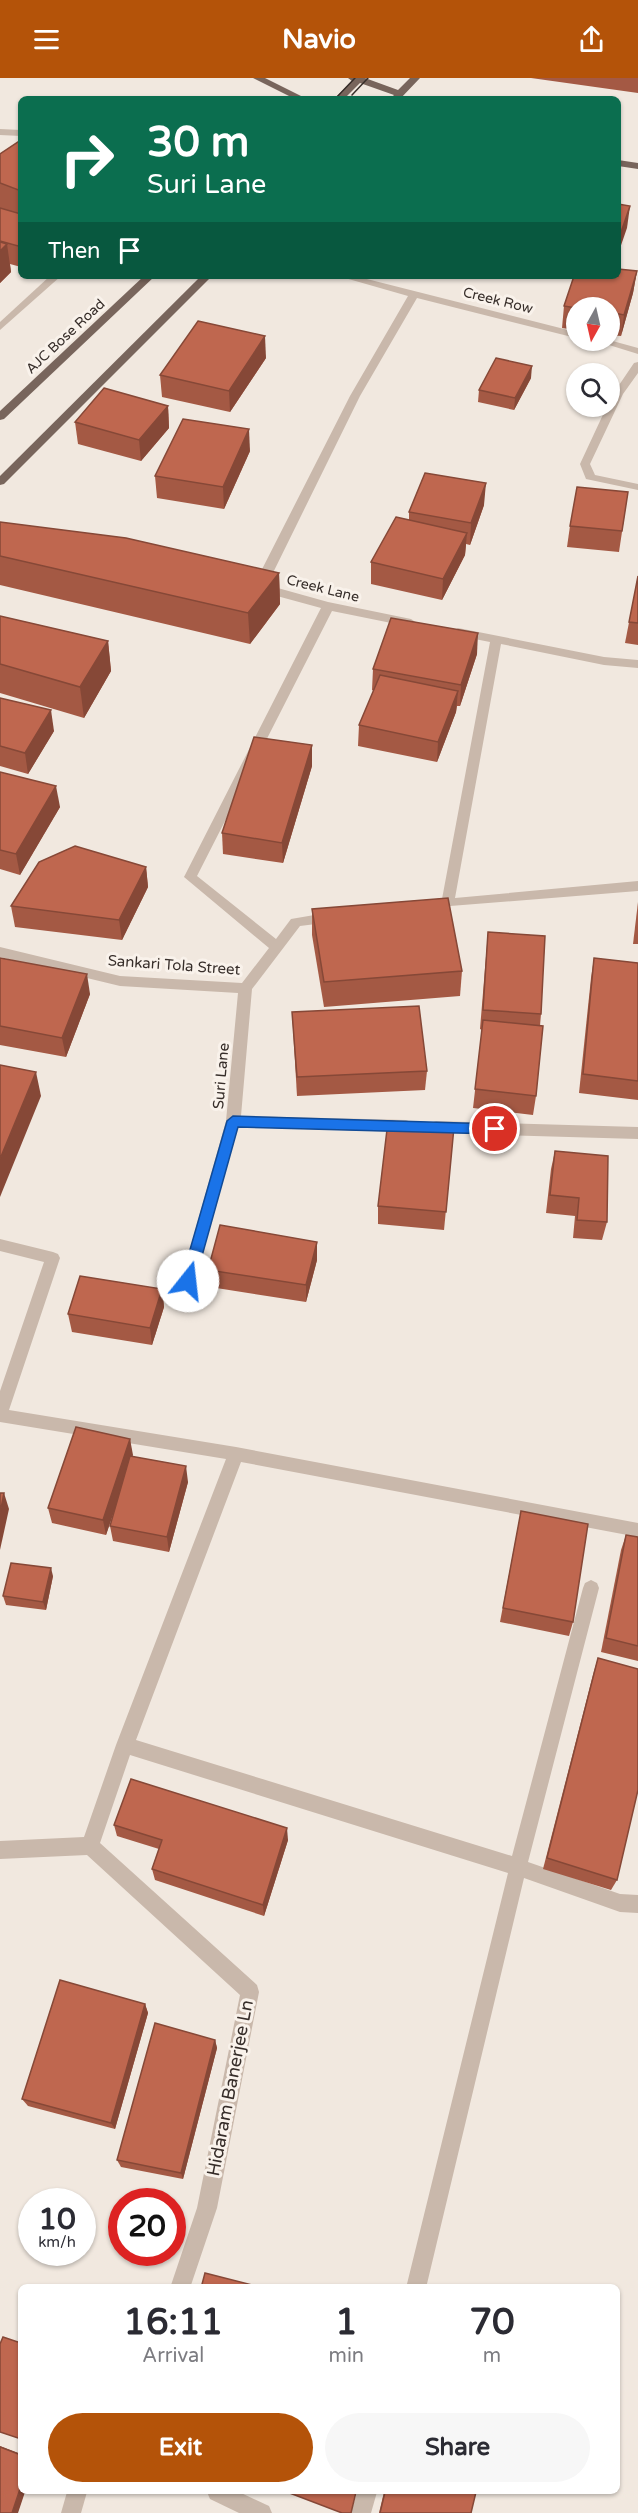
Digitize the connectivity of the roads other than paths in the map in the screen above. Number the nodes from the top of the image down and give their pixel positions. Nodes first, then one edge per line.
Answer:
1 (258, 78) edge
2 (415, 78) edge
3 (357, 79) edge
4 (296, 96) edge
5 (342, 96) edge
6 (395, 96) edge
7 (398, 96) edge
8 (0, 132) edge
9 (18, 133) edge
10 (621, 163) edge
11 (638, 166) edge
12 (53, 279) edge
13 (147, 279) edge
14 (204, 279) edge
15 (355, 279) edge
16 (414, 294) junction
17 (0, 327) edge
18 (566, 332) edge
19 (620, 346) edge
20 (638, 351) edge
21 (638, 365) edge
22 (0, 417) edge
23 (0, 482) edge
24 (638, 487) edge
25 (328, 606) junction
26 (429, 626) edge
27 (451, 631) edge
28 (496, 640) junction
29 (638, 664) edge
30 (638, 886) edge
31 (448, 903) junction
32 (413, 907) edge
33 (343, 916) edge
34 (277, 947) junction
35 (0, 952) edge
36 (245, 988) junction
37 (233, 1121) junction
38 (638, 1133) edge
39 (0, 1245) edge
40 (188, 1281) dead end
41 (0, 1415) edge
42 (236, 1454) junction
43 (638, 1530) edge
44 (591, 1588) dead end
45 (125, 1745) junction
46 (90, 1846) junction
47 (0, 1850) edge
48 (518, 1867) junction
49 (638, 1904) edge
50 (181, 2284) edge
51 (417, 2284) edge
52 (76, 2494) edge
53 (221, 2494) edge
54 (367, 2494) edge
55 (71, 2513) edge
56 (262, 2513) edge
57 (362, 2513) edge

1 - 4 main road
2 - 7 main road
3 - 5 main road
3 - 6 main road
8 - 9 street
10 - 11 main road
12 - 17 street
13 - 22 main road, AJC Bose Road
14 - 23 main road
15 - 16 street, Creek Row
16 - 18 street, Creek Row
16 - 25 street, Creek Lane
19 - 20 street
21 - 24 street
25 - 26 street, Creek Lane
25 - 34 street
27 - 28 street
28 - 29 street
28 - 31 street
30 - 31 street
31 - 32 street
33 - 34 street, Sankari Tola Street
34 - 36 street, Sankari Tola Street
35 - 36 street, Sankari Tola Street
36 - 37 street, Suri Lane
37 - 38 street, Suri Lane
37 - 40 street
39 - 41 street
41 - 42 street
42 - 43 street
42 - 45 street
44 - 48 street
45 - 46 street
45 - 48 street
46 - 47 street
46 - 50 street, Hidaram Banerjee Ln
48 - 49 street
48 - 51 street
52 - 55 street
53 - 56 street
54 - 57 street

